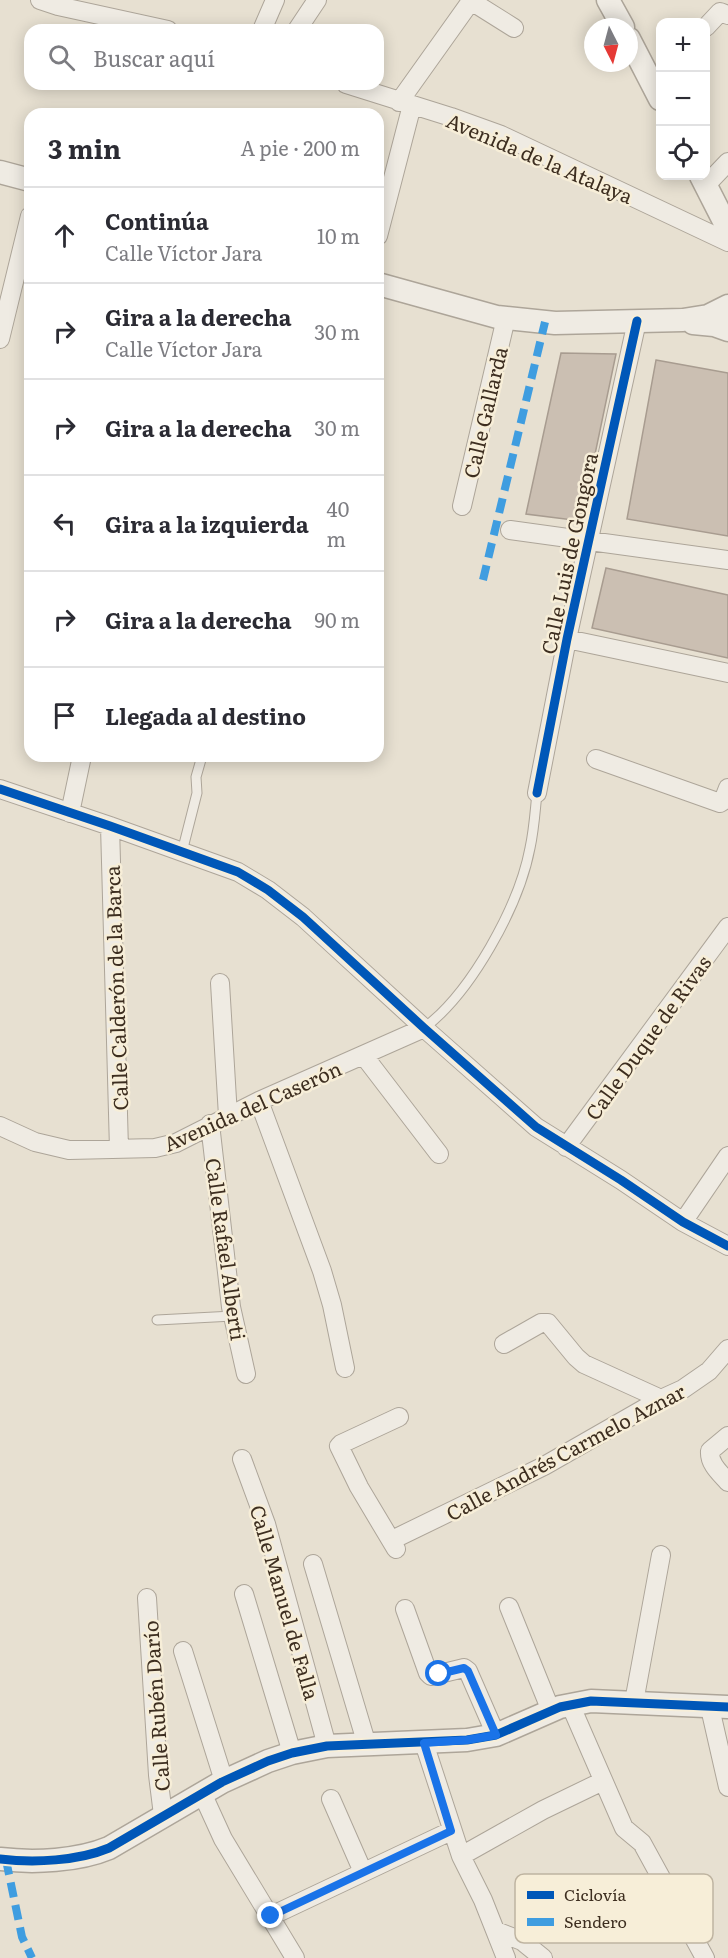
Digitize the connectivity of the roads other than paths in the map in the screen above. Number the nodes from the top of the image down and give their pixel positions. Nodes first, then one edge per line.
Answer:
1 (40, 0) edge
2 (275, 0) edge
3 (317, 0) edge
4 (608, 0) edge
5 (728, 15) edge
6 (617, 18) edge
7 (710, 22) edge
8 (140, 24) edge
9 (265, 24) edge
10 (301, 24) edge
11 (513, 28) dead end
12 (638, 51) edge
13 (655, 74) edge
14 (364, 90) edge
15 (405, 104) junction
16 (728, 162) edge
17 (0, 172) edge
18 (710, 175) edge
19 (24, 178) edge
20 (703, 180) edge
21 (384, 207) edge
22 (728, 229) edge
23 (24, 241) edge
24 (728, 242) edge
25 (384, 286) edge
26 (728, 306) edge
27 (506, 318) junction
28 (683, 320) junction
29 (637, 321) junction
30 (728, 330) edge
31 (0, 339) edge
32 (462, 506) dead end
33 (510, 530) dead end
34 (589, 541) junction
35 (728, 560) edge
36 (567, 639) junction
37 (728, 673) edge
38 (596, 759) dead end
39 (81, 762) edge
40 (200, 762) edge
41 (0, 789) edge
42 (537, 794) joint
43 (726, 795) edge
44 (70, 813) junction
45 (110, 826) junction
46 (182, 852) junction
47 (728, 927) edge
48 (220, 983) dead end
49 (424, 1028) junction
50 (364, 1056) junction
51 (259, 1101) junction
52 (228, 1116) junction
53 (210, 1124) junction
54 (0, 1126) edge
55 (566, 1147) junction
56 (119, 1149) junction
57 (439, 1154) dead end
58 (728, 1156) edge
59 (683, 1222) junction
60 (728, 1246) edge
61 (233, 1316) junction
62 (157, 1320) dead end
63 (504, 1344) dead end
64 (728, 1348) edge
65 (345, 1368) dead end
66 (246, 1374) dead end
67 (660, 1399) junction
68 (399, 1417) dead end
69 (728, 1436) edge
70 (242, 1459) dead end
71 (728, 1482) edge
72 (661, 1555) dead end
73 (313, 1564) dead end
74 (244, 1594) dead end
75 (147, 1598) dead end
76 (509, 1607) dead end
77 (405, 1609) dead end
78 (183, 1651) dead end
79 (634, 1702) junction
80 (561, 1707) junction
81 (719, 1708) edge
82 (496, 1735) junction
83 (424, 1743) junction
84 (367, 1745) junction
85 (327, 1746) junction
86 (292, 1753) junction
87 (224, 1781) junction
88 (603, 1781) junction
89 (728, 1788) edge
90 (202, 1793) junction
91 (331, 1799) dead end
92 (163, 1815) junction
93 (451, 1831) junction
94 (460, 1856) junction
95 (0, 1859) edge
96 (363, 1872) junction
97 (659, 1874) edge
98 (271, 1916) junction
99 (496, 1931) junction
100 (515, 1938) edge
101 (524, 1943) edge
102 (697, 1943) edge
103 (295, 1958) edge
104 (507, 1958) edge
105 (543, 1958) edge
106 (705, 1958) edge

1 - 8 street
2 - 9 street
3 - 10 street
4 - 6 street
5 - 7 street
11 - 15 street
12 - 13 street
14 - 15 street, Avenida de la Atalaya
15 - 21 street
15 - 24 street, Avenida de la Atalaya
16 - 18 street
17 - 19 street
20 - 22 street
23 - 31 street
25 - 27 street
26 - 28 street
27 - 29 street
27 - 32 street, Calle Gallarda
28 - 29 street
28 - 30 street
29 - 34 street, Calle Luis de Gongora
33 - 34 street
34 - 35 street
34 - 36 street, Calle Luis de Gongora
36 - 37 street
36 - 42 street, Calle Luis de Gongora
38 - 43 street
39 - 44 street
40 - 46 lane
41 - 44 street
42 - 49 lane
44 - 45 street
45 - 46 street
45 - 56 street, Calle Calderón de la Barca
46 - 49 street
47 - 55 street, Calle Duque de Rivas
48 - 52 street
49 - 50 street, Avenida del Caserón
49 - 55 street
50 - 51 street, Avenida del Caserón
50 - 57 street, Avenida del Caserón
51 - 52 street, Avenida del Caserón
51 - 65 street
52 - 53 street, Avenida del Caserón
53 - 56 street, Avenida del Caserón
53 - 61 street, Calle Rafael Alberti
54 - 56 street, Avenida del Caserón
55 - 59 street
58 - 59 street
59 - 60 street
61 - 62 lane
61 - 66 street, Calle Rafael Alberti
63 - 67 street
64 - 67 street, Calle Andrés Carmelo Aznar
67 - 68 street, Calle Andrés Carmelo Aznar
69 - 71 street
70 - 85 street, Calle Manuel de Falla
72 - 79 street
73 - 84 street
74 - 86 street
75 - 92 street, Calle Rubén Darío
76 - 80 street
77 - 82 street
78 - 87 street
79 - 80 street
79 - 81 street
80 - 82 street
80 - 88 street
81 - 89 street
82 - 83 street
83 - 84 street
83 - 93 street
84 - 85 street
85 - 86 street
86 - 87 street
87 - 90 street
88 - 94 street
88 - 97 street
90 - 92 street
90 - 98 street
91 - 96 street
92 - 95 street
93 - 94 street
93 - 96 street
94 - 99 street
96 - 98 street
98 - 103 street
99 - 100 street
99 - 104 street
101 - 105 street
102 - 106 street

